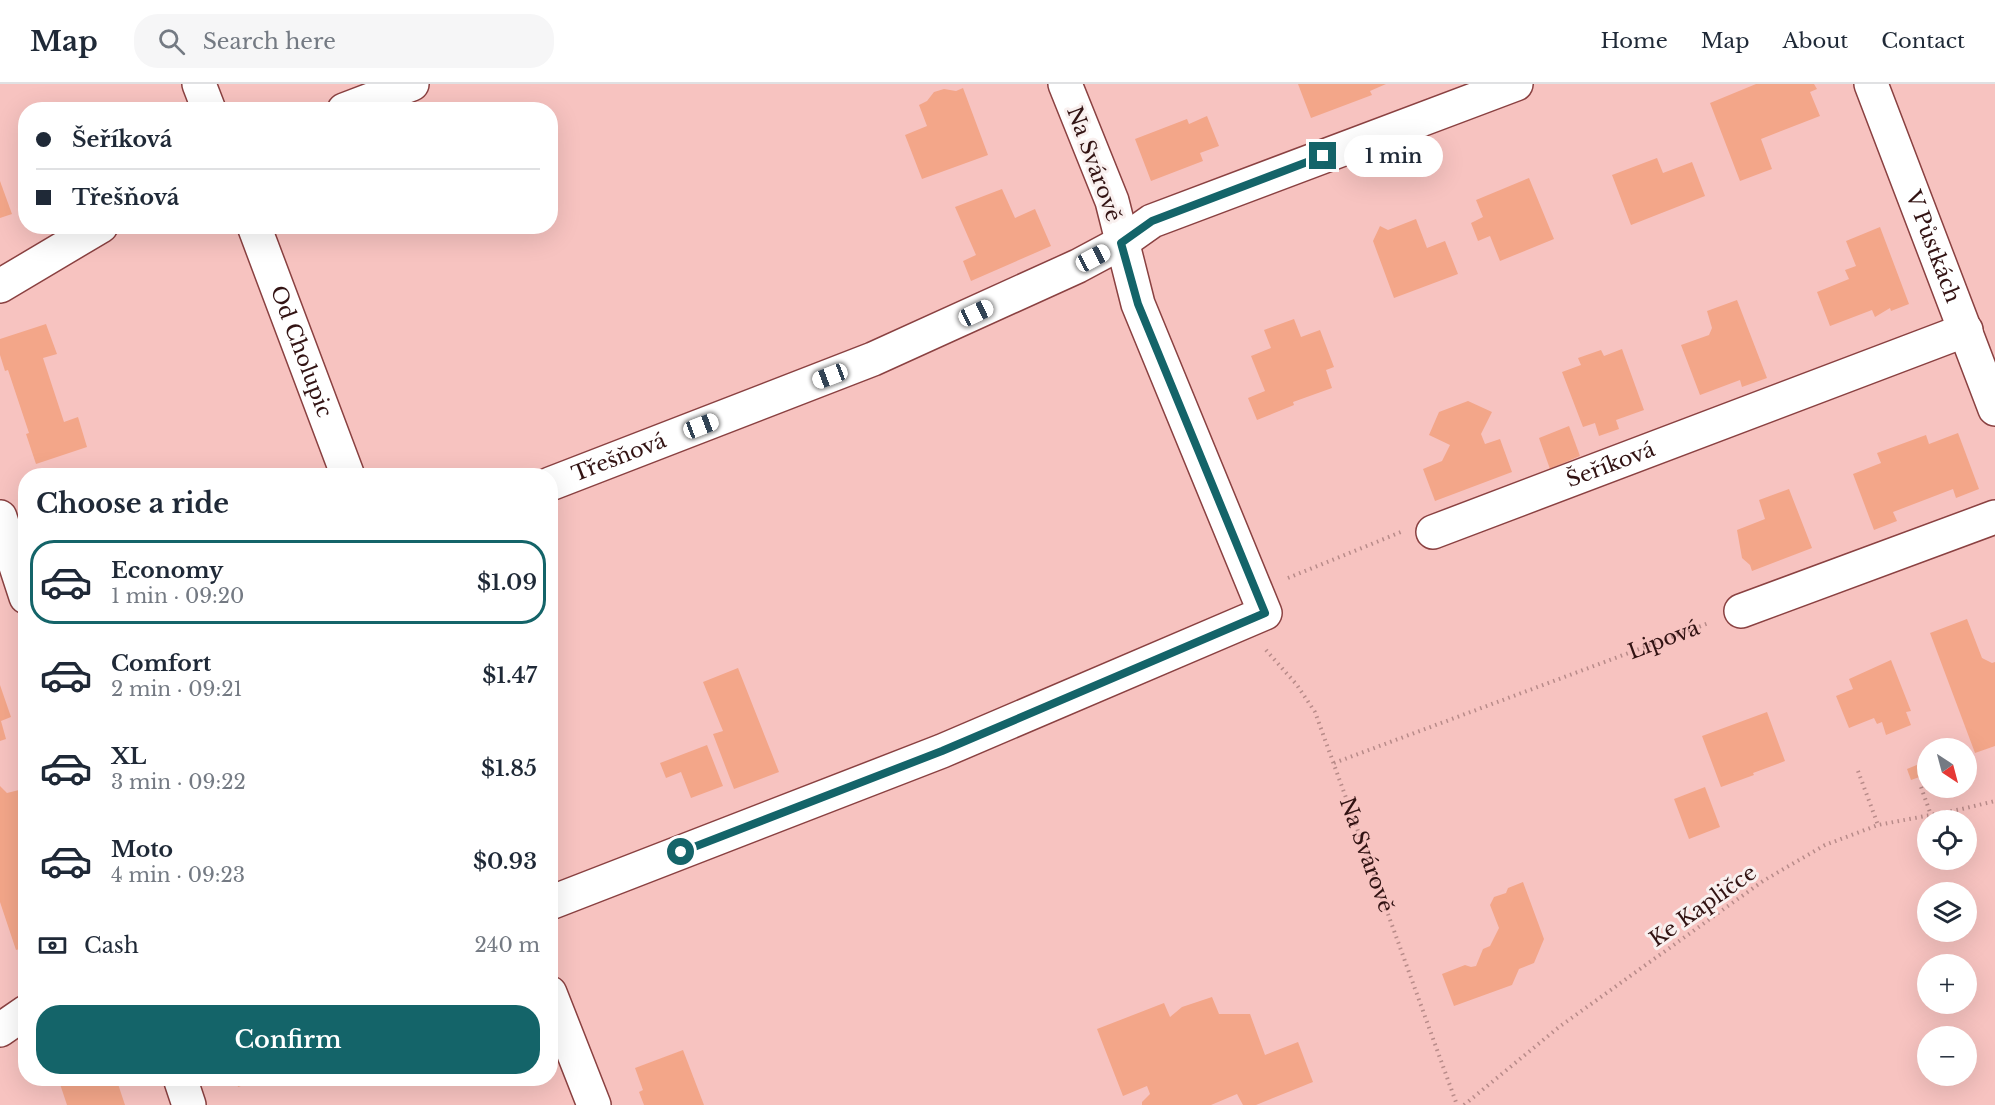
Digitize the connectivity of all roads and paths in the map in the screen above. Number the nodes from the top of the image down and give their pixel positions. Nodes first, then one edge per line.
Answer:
1 (200, 84) edge
2 (412, 84) edge
3 (1065, 84) edge
4 (1516, 84) edge
5 (1870, 84) edge
6 (206, 102) edge
7 (365, 102) edge
8 (87, 234) edge
9 (257, 234) edge
10 (1121, 243) junction
11 (0, 286) edge
12 (1966, 330) junction
13 (1995, 409) edge
14 (345, 468) edge
15 (558, 481) edge
16 (0, 517) edge
17 (1995, 517) edge
18 (1433, 532) joint
19 (18, 572) edge
20 (1256, 607) junction
21 (1741, 611) joint
22 (1334, 764) junction
23 (1858, 771) dead end
24 (1995, 801) edge
25 (1953, 810) edge
26 (1917, 818) edge
27 (1878, 825) junction
28 (558, 900) edge
29 (558, 1013) edge
30 (18, 1018) edge
31 (0, 1030) edge
32 (183, 1086) edge
33 (189, 1105) edge
34 (594, 1105) edge
35 (1457, 1105) edge
36 (1464, 1105) edge

1 - 6 street
2 - 7 street
3 - 10 street, Na Svárově
4 - 10 street, Třešňová
5 - 12 street, V Půstkách
8 - 11 street
9 - 14 street, Od Cholupic
10 - 15 street, Třešňová
10 - 20 street, Na Svárově
12 - 13 street, V Půstkách
12 - 18 street, Šeříková
16 - 19 street
17 - 21 street
18 - 20 path
20 - 22 path, Na Svárově
20 - 28 street
21 - 22 path, Lipová
22 - 35 path, Na Svárově
23 - 27 path
24 - 25 path, Ke Kapličce
26 - 27 path, Ke Kapličce
27 - 36 path, Ke Kapličce
29 - 34 street
30 - 31 street
32 - 33 street

